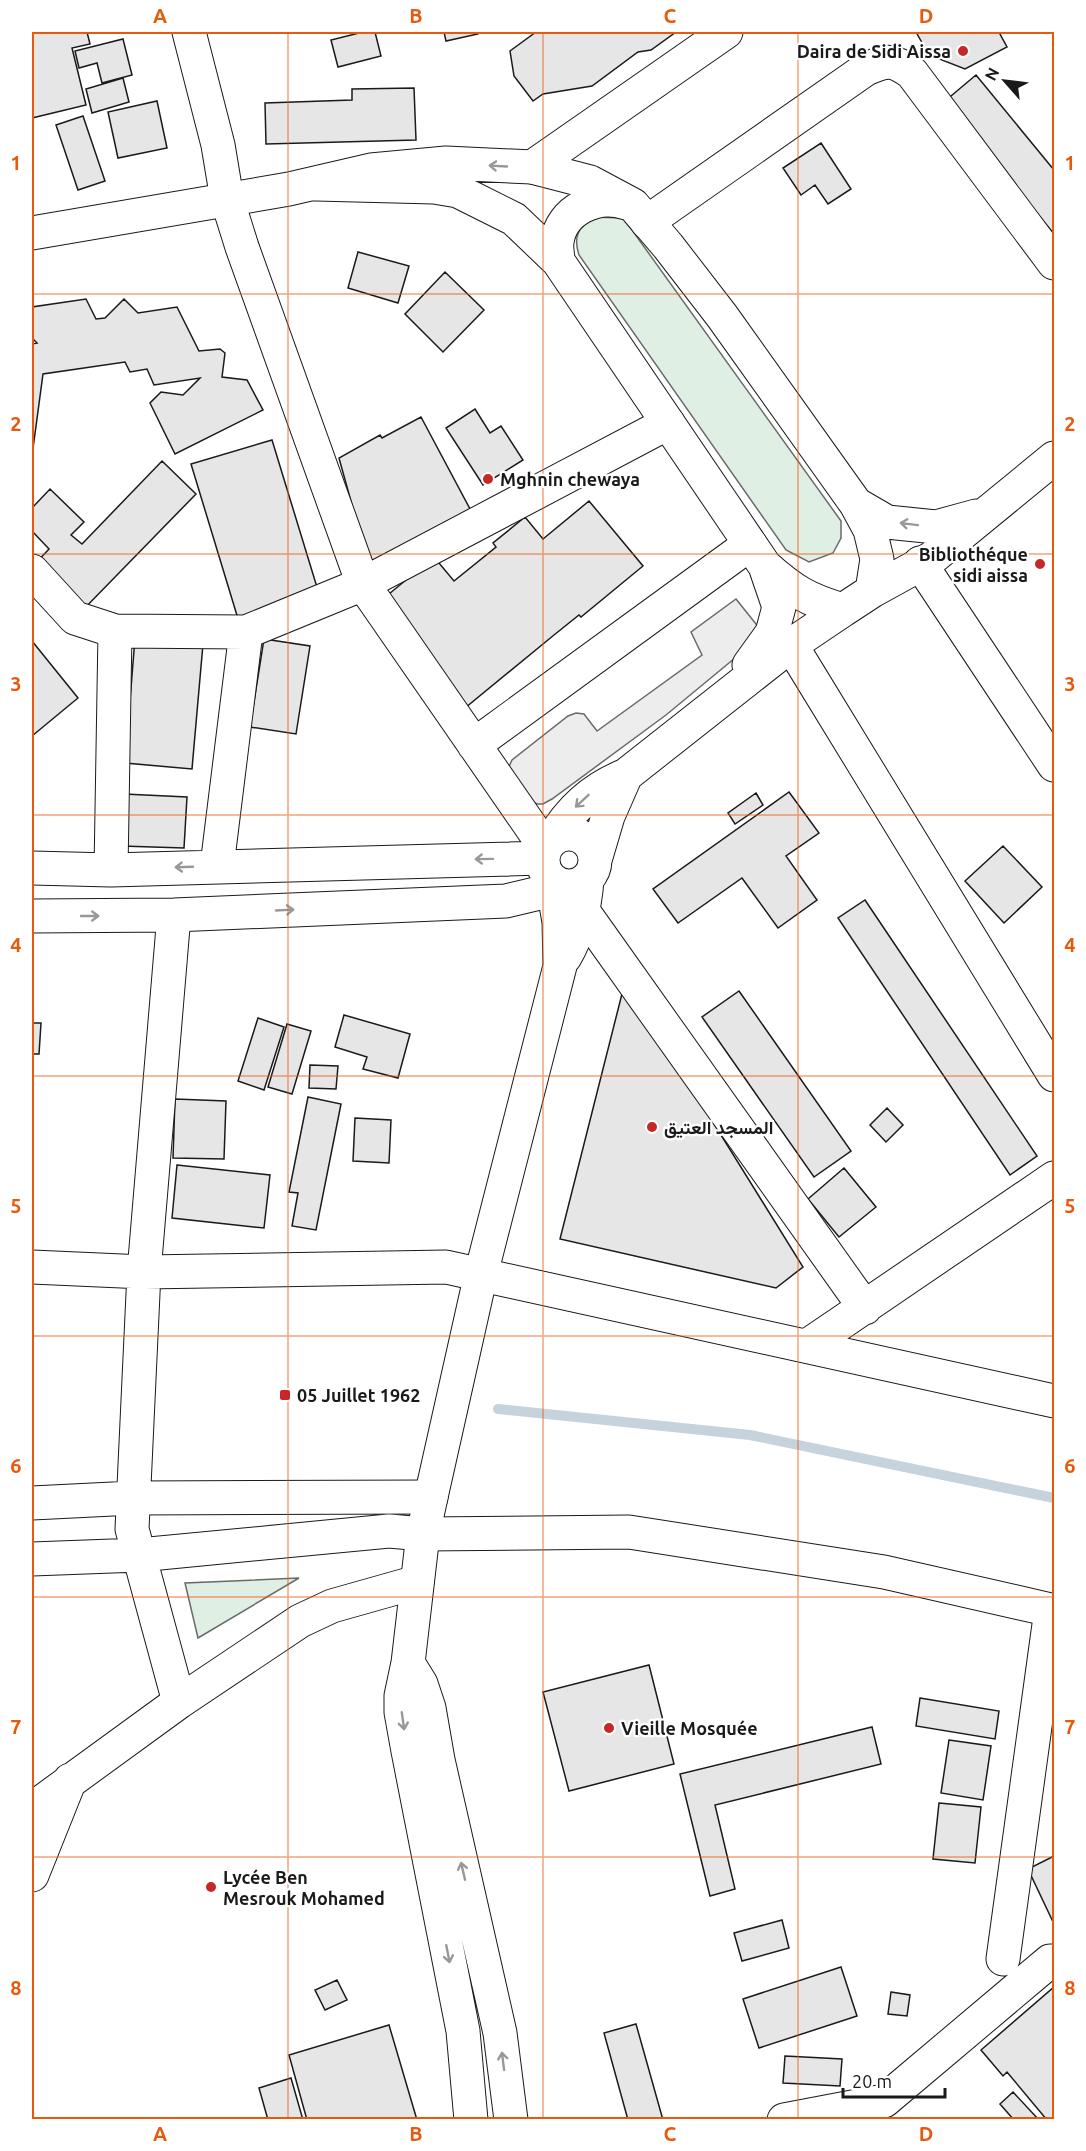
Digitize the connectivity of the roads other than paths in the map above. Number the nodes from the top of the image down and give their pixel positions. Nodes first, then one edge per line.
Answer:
1 (189, 32) edge
2 (726, 32) edge
3 (532, 167) junction
4 (316, 184) junction
5 (227, 198) junction
6 (640, 213) junction
7 (32, 233) edge
8 (558, 261) junction
9 (1054, 263) edge
10 (668, 423) junction
11 (1054, 458) edge
12 (856, 504) junction
13 (986, 513) junction
14 (758, 555) junction
15 (920, 563) junction
16 (32, 571) edge
17 (363, 584) junction
18 (872, 591) junction
19 (843, 610) junction
20 (115, 631) junction
21 (246, 632) junction
22 (791, 645) junction
23 (714, 705) junction
24 (474, 745) junction
25 (1054, 765) edge
26 (626, 775) junction
27 (217, 866) junction
28 (32, 868) edge
29 (111, 870) junction
30 (563, 878) junction
31 (174, 915) junction
32 (32, 916) edge
33 (1054, 1075) edge
34 (1054, 1178) edge
35 (32, 1267) edge
36 (144, 1272) junction
37 (481, 1274) junction
38 (865, 1308) junction
39 (807, 1346) junction
40 (1054, 1401) edge
41 (431, 1497) junction
42 (133, 1498) junction
43 (32, 1503) edge
44 (423, 1534) junction
45 (139, 1555) junction
46 (32, 1559) edge
47 (417, 1582) junction
48 (1053, 1611) edge
49 (408, 1664) junction
50 (179, 1702) junction
51 (70, 1780) junction
52 (32, 1809) edge
53 (32, 1875) edge
54 (1003, 1959) dead end
55 (1050, 1961) dead end
56 (471, 2120) edge
57 (511, 2120) edge
58 (784, 2120) edge

1 - 5 street
2 - 3 street
3 -> 4 street
3 - 6 street
4 - 5 street
4 - 8 street
5 - 7 street
5 - 17 street
6 - 8 street
6 - 9 street
6 - 12 street
8 - 10 street
10 - 14 street
10 - 17 street
11 - 13 street
13 -> 12 street
12 - 18 street
13 - 15 street
14 - 19 street
14 - 23 street
14 - 24 street
15 - 18 street
15 - 25 street
16 - 20 street
17 - 21 street
17 - 24 street
18 - 19 street
19 - 22 street
20 - 21 street
20 - 29 street
21 - 27 street
22 - 23 street
22 - 33 street
23 - 26 street
24 - 30 street
26 - 30 street
26 -> 30 street
27 -> 29 street
30 -> 27 street
28 - 29 street
31 -> 30 street
30 - 37 street
30 - 38 street
32 -> 31 street
31 - 36 street
34 - 38 street
35 - 36 street
36 - 37 street
36 - 42 street
37 - 39 street
37 - 41 street
38 - 39 street
39 - 40 street
41 - 42 street
41 - 44 street
42 - 43 street
42 - 45 street
44 - 45 street
44 - 47 street
44 - 48 street
45 - 46 street
45 - 50 street
47 - 49 street
47 - 50 street
48 - 54 street
49 -> 56 street
57 -> 49 street
50 - 51 street
51 - 52 street
51 - 53 street
55 - 58 street

